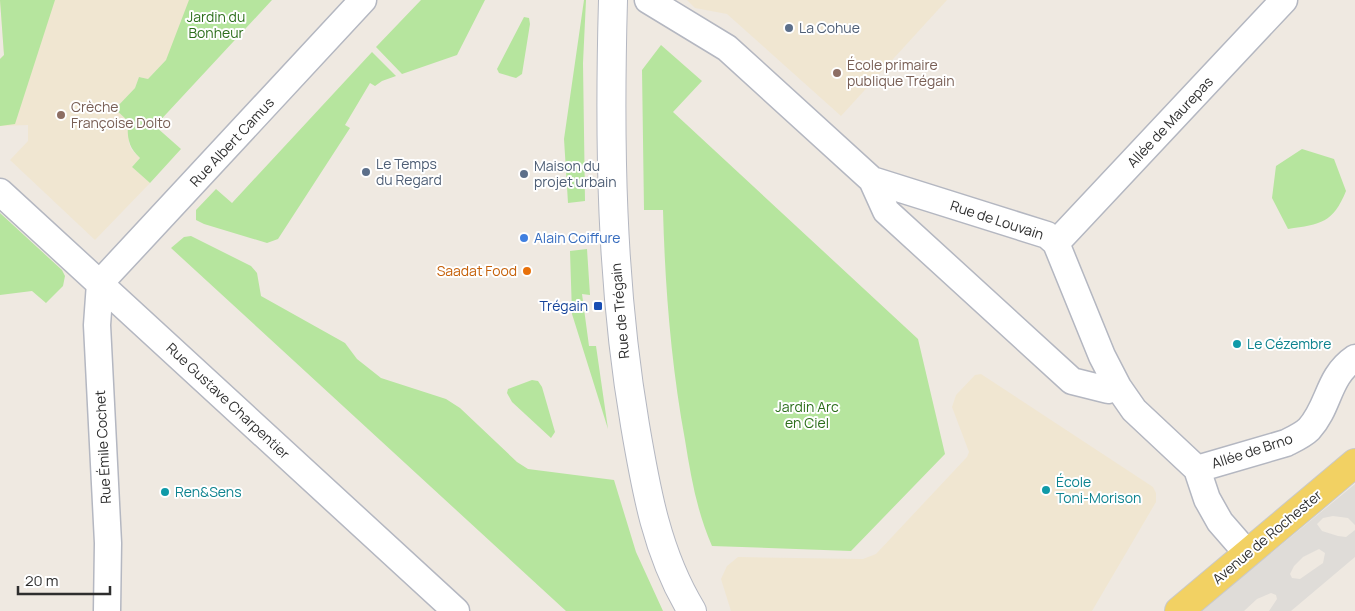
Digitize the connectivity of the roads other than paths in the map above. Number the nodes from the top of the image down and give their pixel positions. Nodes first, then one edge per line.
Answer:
1 (363, 0) edge
2 (612, 0) edge
3 (648, 0) edge
4 (1284, 0) edge
5 (872, 180) junction
6 (0, 192) edge
7 (1056, 244) junction
8 (100, 284) junction
9 (1355, 358) edge
10 (1118, 386) junction
11 (1355, 463) edge
12 (1197, 469) junction
13 (1247, 553) junction
14 (108, 611) edge
15 (456, 611) edge
16 (692, 611) edge
17 (1179, 611) edge

1 - 8 street, Rue Albert Camus
2 - 16 street, Rue de Trégain
3 - 5 street, Rue de Louvain
4 - 7 street, Allée de Maurepas
5 - 7 street, Rue de Louvain
5 - 10 street, Rue de Louvain
6 - 8 street, Rue Gustave Charpentier
7 - 10 street, Rue de Louvain
8 - 14 street, Rue Émile Cochet
8 - 15 street, Rue Gustave Charpentier
9 - 12 street, Allée de Brno
10 - 12 street, Rue de Louvain
11 - 13 main road, Avenue de Rochester
12 - 13 street, Rue de Louvain
13 - 17 main road, Avenue de Rochester

